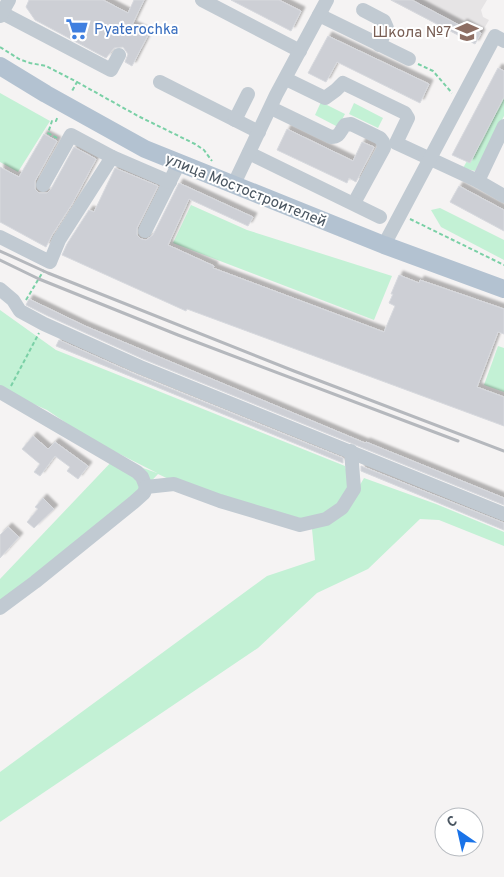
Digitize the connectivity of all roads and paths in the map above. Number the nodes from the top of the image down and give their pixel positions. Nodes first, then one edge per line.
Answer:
1 (8, 0) edge
2 (202, 0) edge
3 (322, 5) edge
4 (363, 10) dead end
5 (1, 15) edge
6 (504, 41) edge
7 (379, 45) junction
8 (0, 47) edge
9 (300, 51) junction
10 (119, 56) dead end
11 (410, 59) joint
12 (0, 66) edge
13 (286, 79) junction
14 (77, 82) junction
15 (160, 82) dead end
16 (72, 91) dead end
17 (248, 94) dead end
18 (460, 103) junction
19 (271, 108) junction
20 (59, 114) dead end
21 (235, 120) junction
22 (504, 126) edge
23 (259, 132) junction
24 (66, 144) junction
25 (249, 153) junction
26 (112, 157) junction
27 (430, 159) junction
28 (179, 163) junction
29 (215, 164) dead end
30 (478, 181) junction
31 (170, 182) junction
32 (43, 185) dead end
33 (233, 186) junction
34 (504, 196) edge
35 (360, 198) junction
36 (401, 214) junction
37 (380, 217) dead end
38 (145, 231) dead end
39 (0, 237) edge
40 (384, 246) junction
41 (50, 262) junction
42 (504, 265) edge
43 (0, 289) edge
44 (504, 289) edge
45 (20, 311) junction
46 (44, 324) junction
47 (3, 393) edge
48 (351, 451) junction
49 (146, 487) junction
50 (504, 514) edge
51 (0, 608) edge

1 - 5 street
2 - 9 street
3 - 7 street
3 - 9 street
4 - 7 street
5 - 10 street
6 - 18 street
7 - 11 street
8 - 14 path
9 - 13 street
11 - 18 path
12 - 28 main road, улица Мостостроителей
13 - 19 street
13 - 27 street
14 - 16 path
14 - 29 path
15 - 21 street
17 - 21 street
18 - 27 street
19 - 23 street
19 - 35 street
20 - 24 path
21 - 23 street
22 - 30 street
23 - 25 street
24 - 26 street
24 - 32 street
25 - 33 street
25 - 35 street
26 - 31 street
26 - 41 street
27 - 30 street
27 - 36 street
28 - 31 street
28 - 33 main road, улица Мостостроителей
30 - 34 street
31 - 38 street
33 - 40 main road, улица Мостостроителей
35 - 37 street
36 - 40 street
36 - 42 path
39 - 41 street
40 - 44 main road, улица Мостостроителей
41 - 45 path
43 - 45 street
45 - 46 street
46 - 47 path
46 - 48 street
47 - 49 street
48 - 49 street
48 - 50 street
49 - 51 street

